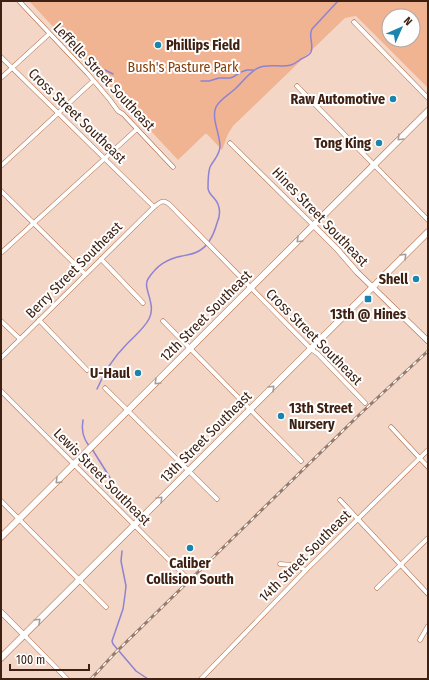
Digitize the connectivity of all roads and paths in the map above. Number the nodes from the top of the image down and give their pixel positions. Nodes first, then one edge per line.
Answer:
1 (19, 1) edge
2 (354, 22) dead end
3 (49, 34) junction
4 (1, 57) edge
5 (12, 68) junction
6 (1, 78) edge
7 (93, 81) junction
8 (297, 86) dead end
9 (428, 98) edge
10 (428, 111) edge
11 (59, 113) junction
12 (137, 129) junction
13 (230, 143) dead end
14 (104, 158) junction
15 (374, 165) junction
16 (1, 166) edge
17 (173, 167) dead end
18 (1, 191) edge
19 (164, 201) joint
20 (154, 207) junction
21 (428, 220) edge
22 (34, 223) junction
23 (314, 226) junction
24 (428, 232) edge
25 (1, 253) edge
26 (101, 259) junction
27 (85, 274) junction
28 (251, 288) junction
29 (372, 288) junction
30 (143, 304) dead end
31 (39, 320) junction
32 (1, 321) edge
33 (163, 321) dead end
34 (20, 340) junction
35 (428, 342) edge
36 (190, 349) junction
37 (311, 349) junction
38 (1, 358) edge
39 (88, 370) dead end
40 (105, 388) dead end
41 (1, 391) edge
42 (364, 403) dead end
43 (250, 410) junction
44 (128, 411) junction
45 (391, 427) dead end
46 (428, 450) edge
47 (420, 458) junction
48 (301, 461) dead end
49 (74, 465) junction
50 (428, 466) edge
51 (188, 471) junction
52 (217, 499) dead end
53 (340, 500) dead end
54 (1, 501) edge
55 (358, 518) junction
56 (19, 519) junction
57 (134, 525) junction
58 (1, 537) edge
59 (428, 538) edge
60 (280, 564) dead end
61 (401, 565) junction
62 (306, 570) junction
63 (187, 578) dead end
64 (79, 580) junction
65 (377, 588) dead end
66 (428, 594) edge
67 (106, 607) dead end
68 (1, 612) edge
69 (428, 626) edge
70 (24, 635) junction
71 (420, 640) dead end
72 (1, 658) edge
73 (67, 679) edge
74 (200, 679) edge

1 - 3 street, Leffelle Street Southeast
2 - 9 street
3 - 5 street
3 - 7 street, Leffelle Street Southeast
4 - 5 street, Cross Street Southeast
5 - 6 street
5 - 11 street, Cross Street Southeast
7 - 11 street
7 - 12 street, Leffelle Street Southeast
8 - 15 street
10 -> 15 main road, 12th Street Southeast
11 - 14 street, Cross Street Southeast
11 - 16 street
12 - 14 street
12 - 17 street, Leffelle Street Southeast
13 - 23 street, Hines Street Southeast
14 - 20 street, Cross Street Southeast
14 - 22 street
15 - 21 street
15 - 23 main road, 12th Street Southeast
18 - 22 street
19 - 20 street, Berry Street Southeast
19 - 28 street, Cross Street Southeast
20 - 26 street, Berry Street Southeast
22 - 25 street
22 - 27 street
23 -> 28 main road, 12th Street Southeast
23 - 29 street, Hines Street Southeast
29 -> 24 main road, 13th Street Southeast
26 - 27 street, Berry Street Southeast
26 - 30 street
27 - 31 street, Berry Street Southeast
28 - 36 main road, 12th Street Southeast
28 - 37 street, Cross Street Southeast
29 - 35 street, Hines Street Southeast
29 - 37 main road, 13th Street Southeast
31 - 34 street, Berry Street Southeast
31 - 39 street
32 - 34 street
33 - 36 street
34 - 38 street, Berry Street Southeast
36 - 43 street
36 -> 44 main road, 12th Street Southeast
37 - 42 street, Cross Street Southeast
43 -> 37 main road, 13th Street Southeast
40 - 44 street
41 - 49 street, Lewis Street Southeast
43 - 48 street
43 - 51 main road, 13th Street Southeast
44 - 49 main road, 12th Street Southeast
44 - 51 street
45 - 47 street
46 - 47 street, 14th Street Southeast
47 - 50 street
47 - 55 street, 14th Street Southeast
49 -> 56 main road, 12th Street Southeast
49 - 57 street, Lewis Street Southeast
51 - 52 street
57 -> 51 main road, 13th Street Southeast
53 - 55 street
54 - 56 street
55 - 61 street
55 - 62 street, 14th Street Southeast
56 - 58 main road, 12th Street Southeast
56 - 64 street
57 - 63 street, Lewis Street Southeast
57 - 64 main road, 13th Street Southeast
59 - 61 street
60 - 62 street
61 - 65 street
61 - 66 street
62 - 74 street, 14th Street Southeast
64 - 67 street
70 -> 64 main road, 13th Street Southeast
68 - 70 street
69 - 71 street
70 - 72 main road, 13th Street Southeast
70 - 73 street

